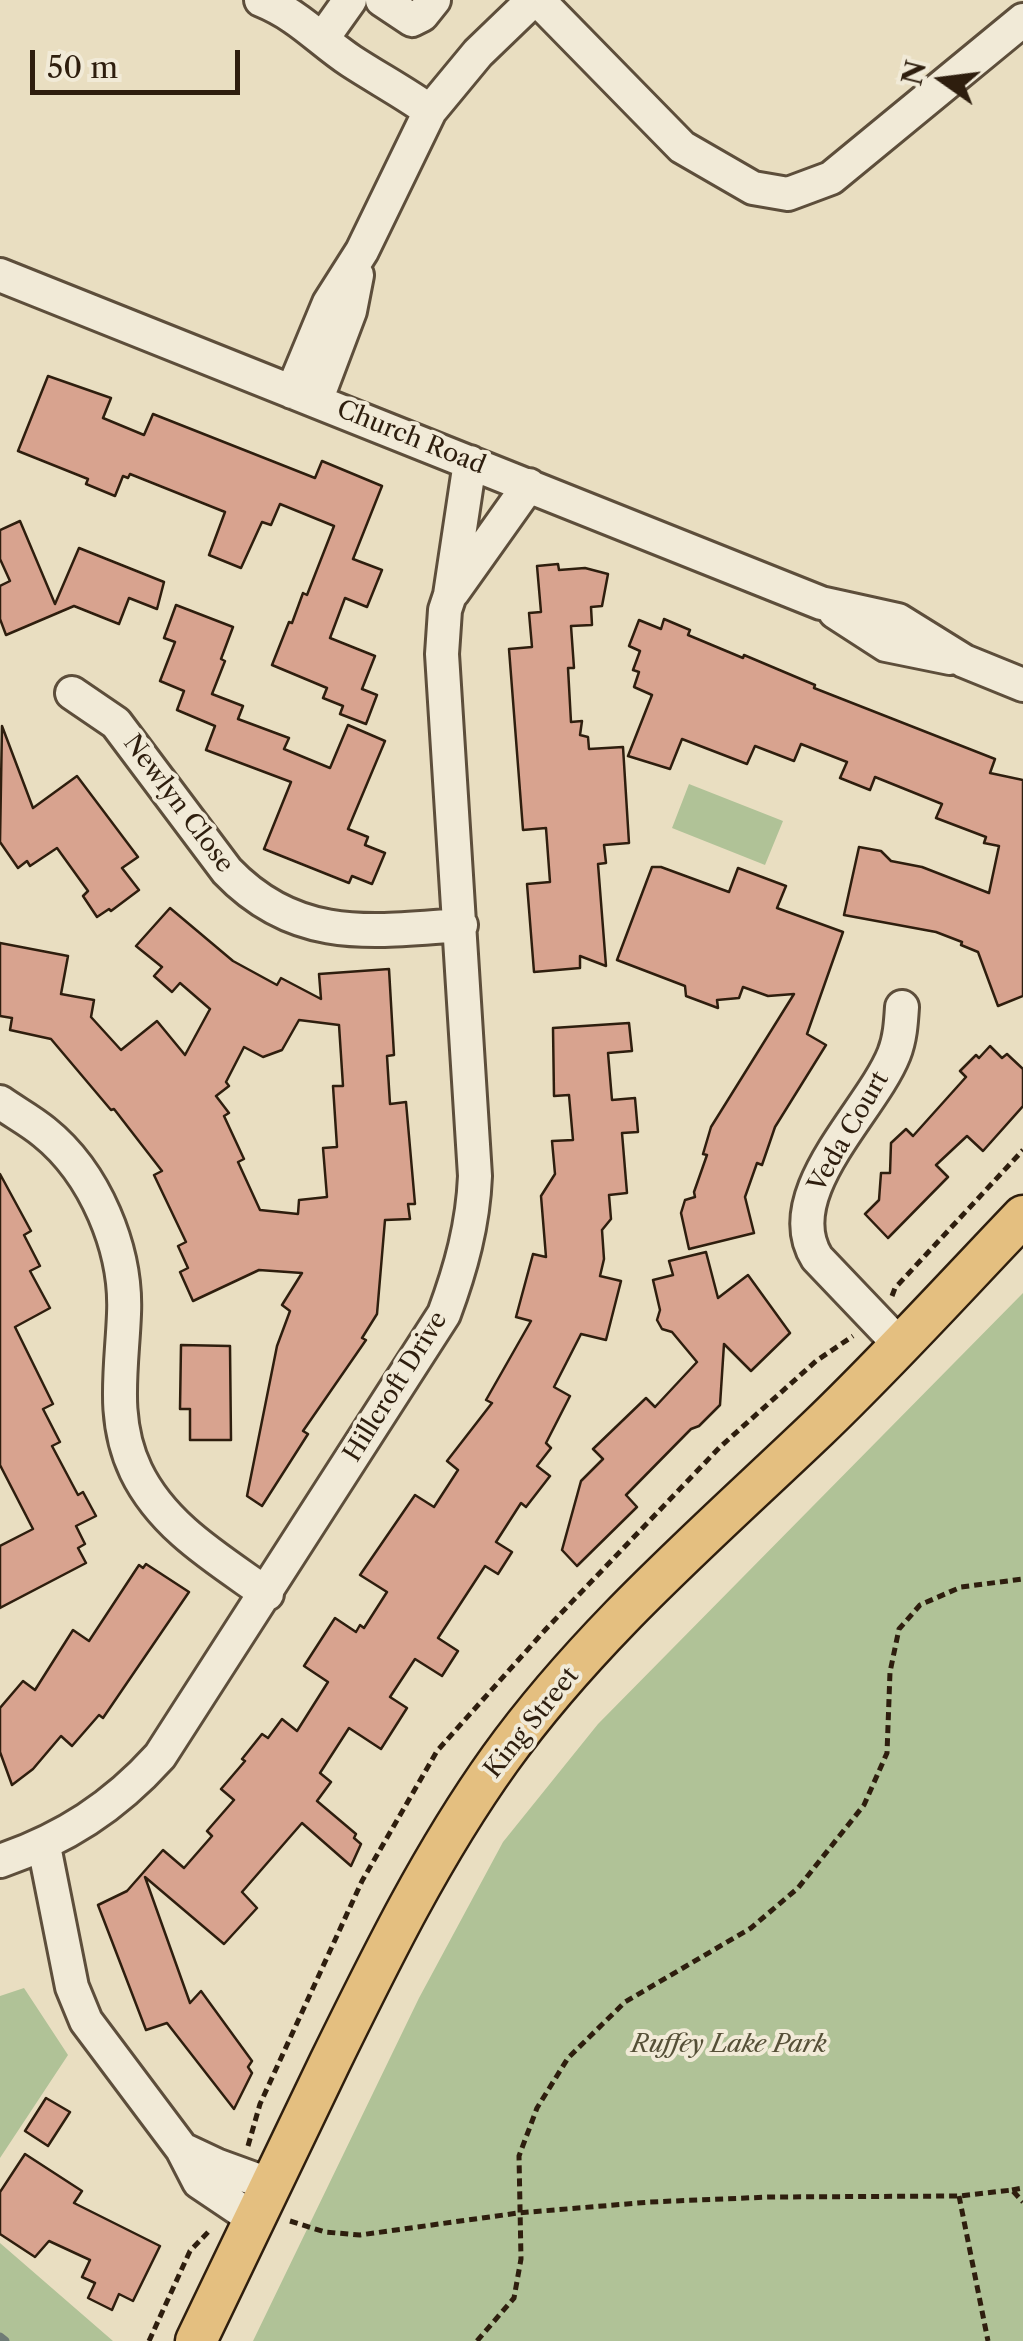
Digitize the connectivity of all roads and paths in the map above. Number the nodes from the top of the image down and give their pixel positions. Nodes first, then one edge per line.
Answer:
1 (261, 0) edge
2 (350, 0) edge
3 (382, 0) edge
4 (434, 0) edge
5 (522, 4) edge
6 (1023, 20) edge
7 (323, 38) junction
8 (430, 111) junction
9 (0, 275) edge
10 (304, 396) junction
11 (470, 462) junction
12 (530, 485) junction
13 (450, 595) junction
14 (1023, 685) edge
15 (72, 693) dead end
16 (460, 926) junction
17 (902, 1007) dead end
18 (0, 1102) edge
19 (1023, 1150) edge
20 (1023, 1216) edge
21 (886, 1331) junction
22 (1023, 1579) edge
23 (267, 1594) junction
24 (44, 1846) junction
25 (0, 1861) edge
26 (1023, 2188) edge
27 (1012, 2190) junction
28 (959, 2196) junction
29 (250, 2197) junction
30 (1023, 2202) edge
31 (518, 2213) junction
32 (149, 2341) edge
33 (196, 2341) edge
34 (477, 2341) edge
35 (988, 2341) edge

1 - 7 street
2 - 7 street
3 - 4 street
5 - 6 street
5 - 8 street
7 - 8 street
8 - 10 street
9 - 10 street, Church Road
10 - 11 street, Church Road
11 - 12 street, Church Road
11 - 13 street, Hillcroft Drive
12 - 13 street, Hillcroft Drive
12 - 14 street, Church Road
13 - 16 street, Hillcroft Drive
15 - 16 street, Newlyn Close
16 - 23 street, Hillcroft Drive
17 - 21 street, Veda Court
18 - 23 street
19 - 21 path
20 - 21 main road, King Street
21 - 29 main road, King Street
21 - 29 path
22 - 31 path
23 - 24 street, Hillcroft Drive
24 - 25 street, Hillcroft Drive
24 - 29 street
26 - 27 path
27 - 28 path
27 - 30 path
28 - 31 path
28 - 35 path
29 - 31 path
29 - 32 path
29 - 33 main road, King Street
31 - 34 path

